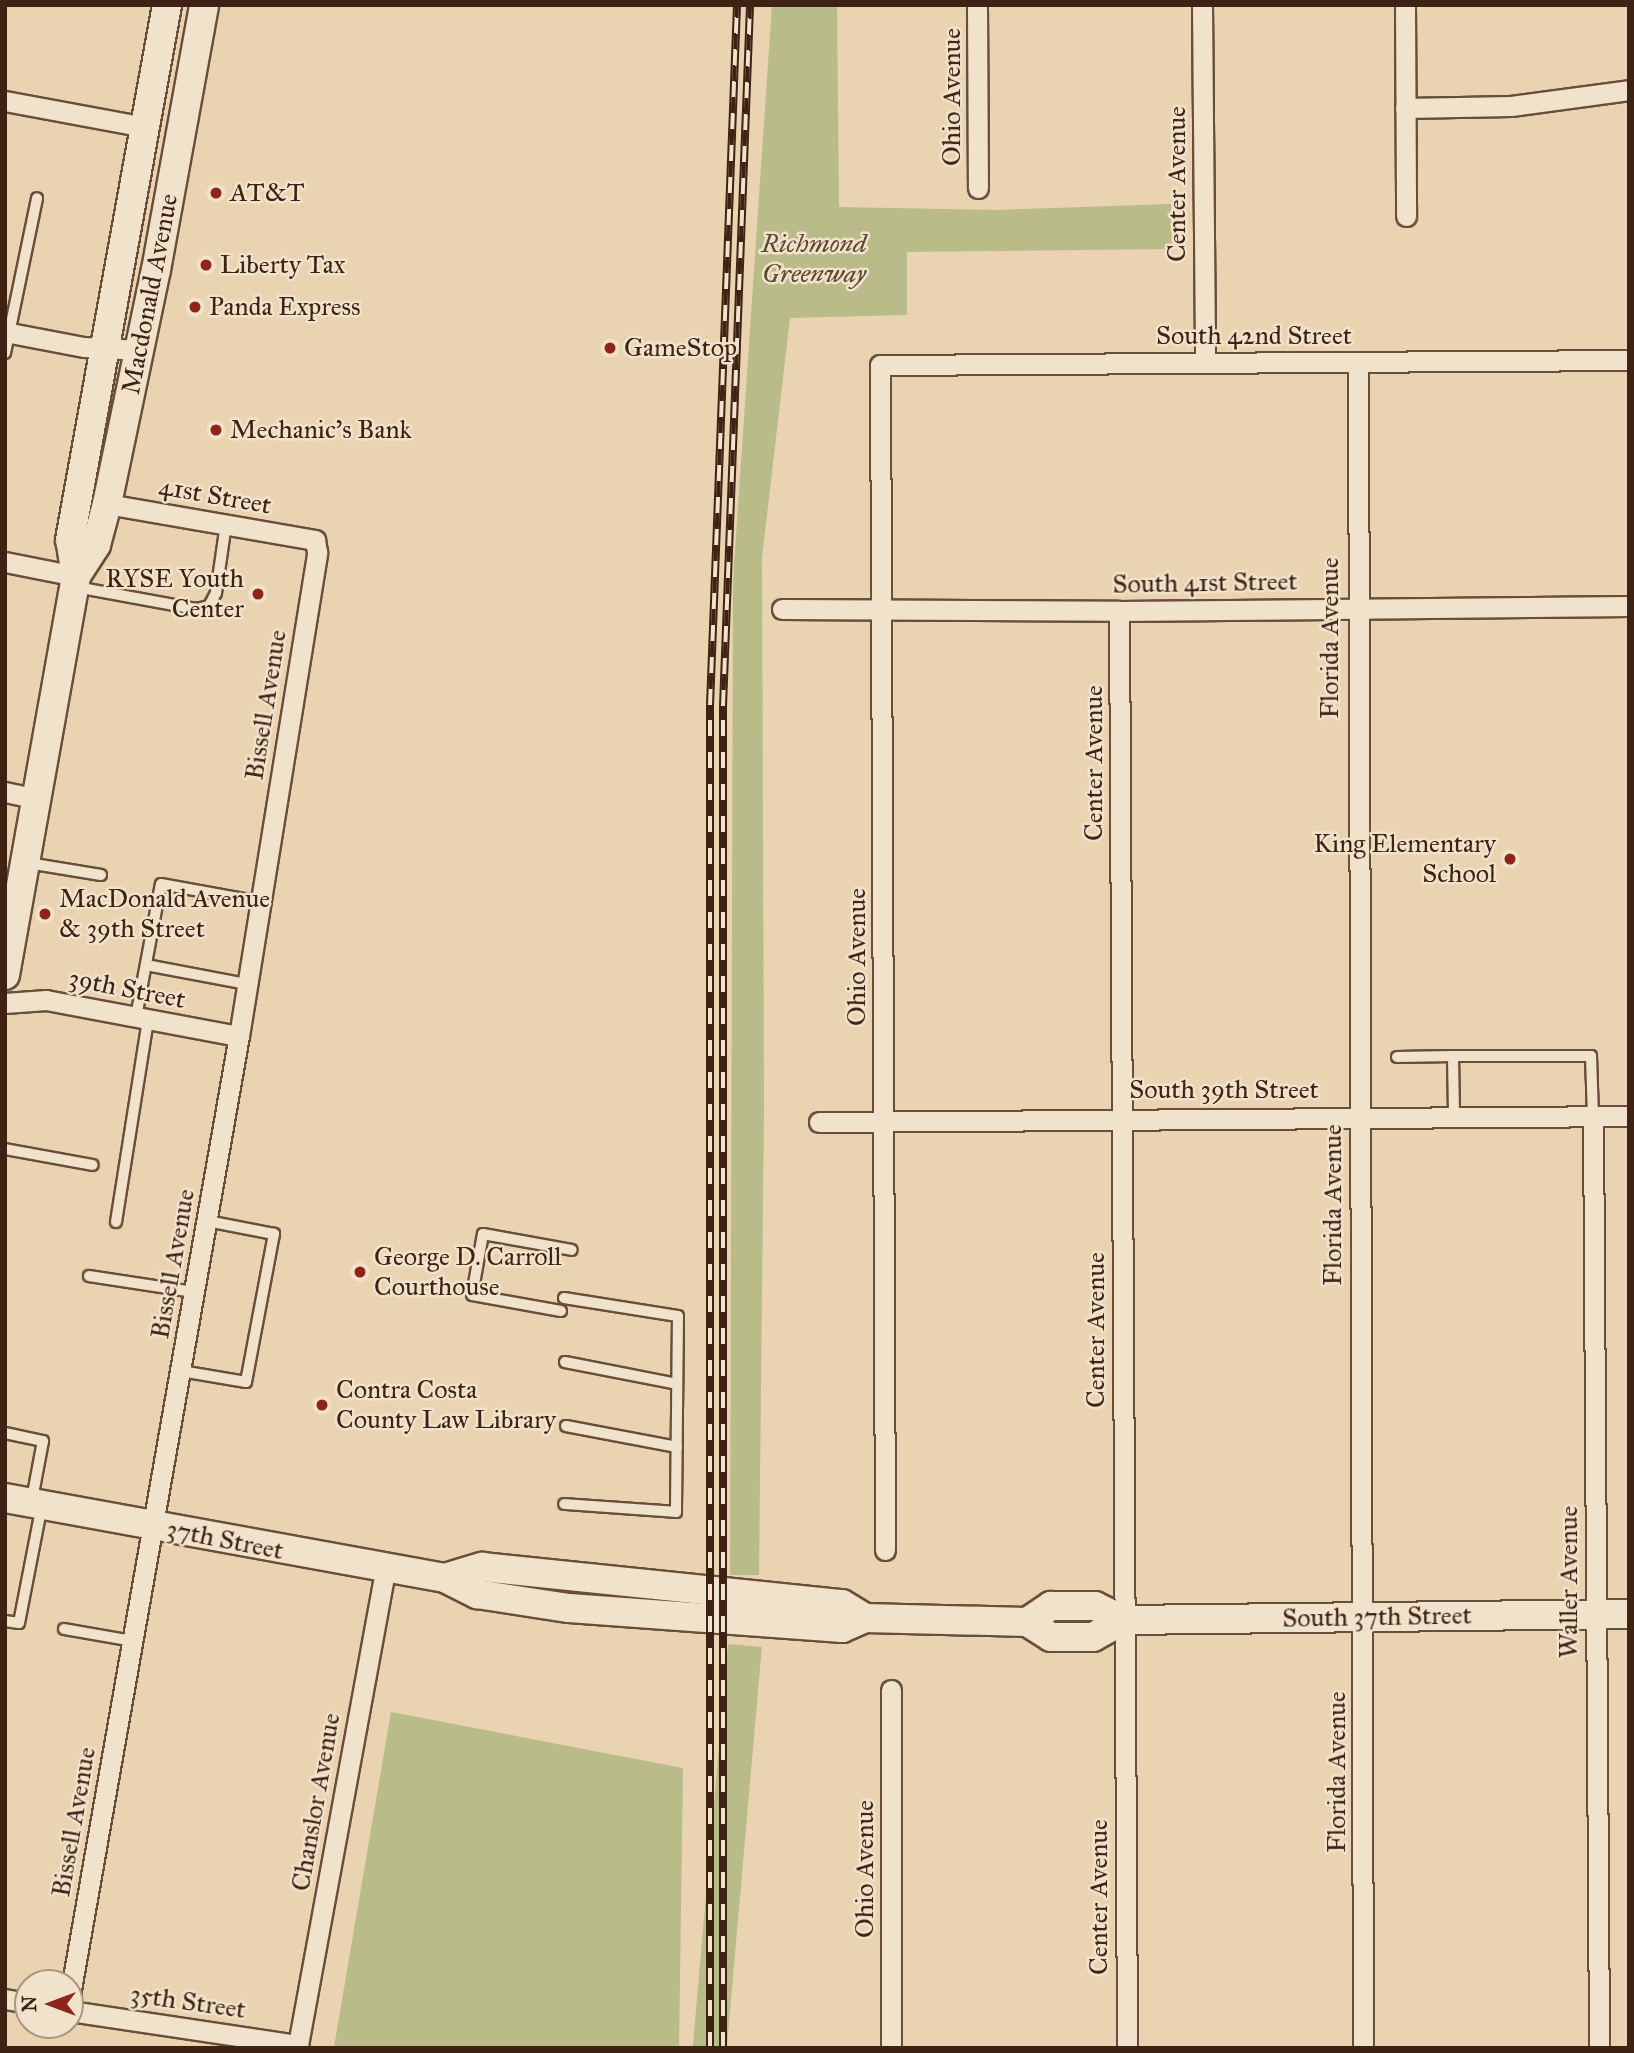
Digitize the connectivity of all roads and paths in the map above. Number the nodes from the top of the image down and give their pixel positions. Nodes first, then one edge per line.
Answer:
1 (167, 5) edge
2 (204, 5) edge
3 (977, 5) edge
4 (1202, 5) edge
5 (1405, 5) edge
6 (1629, 90) edge
7 (5, 101) edge
8 (1405, 108) junction
9 (145, 127) junction
10 (978, 188) dead end
11 (37, 198) dead end
12 (1406, 216) dead end
13 (8, 333) edge
14 (105, 348) junction
15 (140, 350) junction
16 (5, 353) edge
17 (1629, 360) edge
18 (1358, 362) junction
19 (1205, 363) junction
20 (880, 365) joint
21 (107, 504) junction
22 (226, 524) junction
23 (315, 540) joint
24 (5, 562) edge
25 (75, 581) junction
26 (1629, 606) edge
27 (1356, 607) junction
28 (883, 608) junction
29 (782, 609) dead end
30 (1119, 611) junction
31 (5, 792) edge
32 (34, 798) junction
33 (24, 862) junction
34 (101, 875) dead end
35 (261, 902) junction
36 (146, 965) junction
37 (5, 975) edge
38 (247, 984) junction
39 (5, 1003) edge
40 (142, 1018) junction
41 (239, 1036) junction
42 (1453, 1056) junction
43 (1397, 1057) dead end
44 (1359, 1116) junction
45 (1454, 1116) junction
46 (1593, 1116) junction
47 (1629, 1116) edge
48 (1121, 1117) junction
49 (883, 1118) junction
50 (819, 1122) dead end
51 (5, 1149) edge
52 (93, 1165) dead end
53 (207, 1221) junction
54 (116, 1222) dead end
55 (572, 1251) dead end
56 (89, 1276) dead end
57 (194, 1292) junction
58 (564, 1298) dead end
59 (561, 1311) dead end
60 (565, 1362) dead end
61 (181, 1371) junction
62 (677, 1384) junction
63 (566, 1426) dead end
64 (5, 1433) edge
65 (677, 1447) junction
66 (26, 1502) edge
67 (564, 1504) dead end
68 (154, 1526) junction
69 (885, 1550) dead end
70 (385, 1570) junction
71 (445, 1578) junction
72 (681, 1588) joint
73 (1629, 1614) edge
74 (1595, 1615) junction
75 (1363, 1616) junction
76 (682, 1618) joint
77 (864, 1618) junction
78 (5, 1620) edge
79 (1124, 1620) junction
80 (64, 1629) dead end
81 (133, 1641) junction
82 (891, 1690) dead end
83 (75, 1969) edge
84 (84, 2013) edge
85 (300, 2046) edge
86 (891, 2048) edge
87 (1126, 2048) edge
88 (1363, 2048) edge
89 (1599, 2048) edge

1 - 9 street, Macdonald Avenue
2 - 15 street, Macdonald Avenue
3 - 10 street, Ohio Avenue
4 - 19 street, Center Avenue
5 - 8 street
6 - 8 street
7 - 9 street
8 - 12 street
9 - 14 street, Macdonald Avenue
11 - 13 lane
13 - 14 street
13 - 16 lane
14 - 15 street
14 - 25 street, Macdonald Avenue
15 - 21 street, Macdonald Avenue
17 - 18 street, South 42nd Street
18 - 19 street, South 42nd Street
18 - 27 street, Florida Avenue
19 - 20 street, South 42nd Street
20 - 28 street, Ohio Avenue
21 - 22 street, 41st Street
21 - 25 street, Macdonald Avenue
22 - 23 street, 41st Street
22 - 25 lane
23 - 35 street, Bissell Avenue
24 - 25 street
25 - 32 street, Macdonald Avenue
26 - 27 street, South 41st Street
27 - 30 street, South 41st Street
27 - 44 street, Florida Avenue
28 - 29 street, South 41st Street
28 - 30 street, South 41st Street
28 - 49 street, Ohio Avenue
30 - 48 street, Center Avenue
31 - 32 street
32 - 33 street, Macdonald Avenue
33 - 34 lane
33 - 37 street, Macdonald Avenue
35 - 36 lane
35 - 38 street, Bissell Avenue
36 - 38 lane
36 - 40 lane
38 - 41 street, Bissell Avenue
39 - 40 street, 39th Street
40 - 41 street, 39th Street
40 - 54 lane
41 - 53 street, Bissell Avenue
42 - 43 lane
42 - 45 lane
42 - 46 lane
44 - 45 street, South 39th Street
44 - 48 street, South 39th Street
44 - 75 street, Florida Avenue
45 - 46 street, South 39th Street
46 - 47 street, South 39th Street
46 - 74 street, Waller Avenue
48 - 49 street, South 39th Street
48 - 79 street, Center Avenue
49 - 50 street, South 39th Street
49 - 69 street, Ohio Avenue
51 - 52 lane
53 - 57 street, Bissell Avenue
53 - 61 lane
55 - 59 lane
56 - 57 lane
57 - 61 street, Bissell Avenue
58 - 62 lane
60 - 62 lane
61 - 68 street, Bissell Avenue
62 - 65 lane
63 - 65 lane
64 - 66 lane
65 - 67 lane
66 - 68 street, 37th Street
66 - 78 lane
68 - 70 street, 37th Street
68 - 81 street, Bissell Avenue
70 - 71 street, 37th Street
70 - 85 street, Chanslor Avenue
71 - 72 street, 37th Street
71 - 76 street, 37th Street
72 - 77 street, South 37th Street
73 - 74 street, South 37th Street
74 - 75 street, South 37th Street
74 - 89 street, Waller Avenue
75 - 79 street, South 37th Street
75 - 88 street, Florida Avenue
76 - 77 street, South 37th Street
77 - 79 street, South 37th Street
79 - 87 street, Center Avenue
80 - 81 lane
81 - 83 street, Bissell Avenue
82 - 86 street, Ohio Avenue
84 - 85 street, 35th Street

